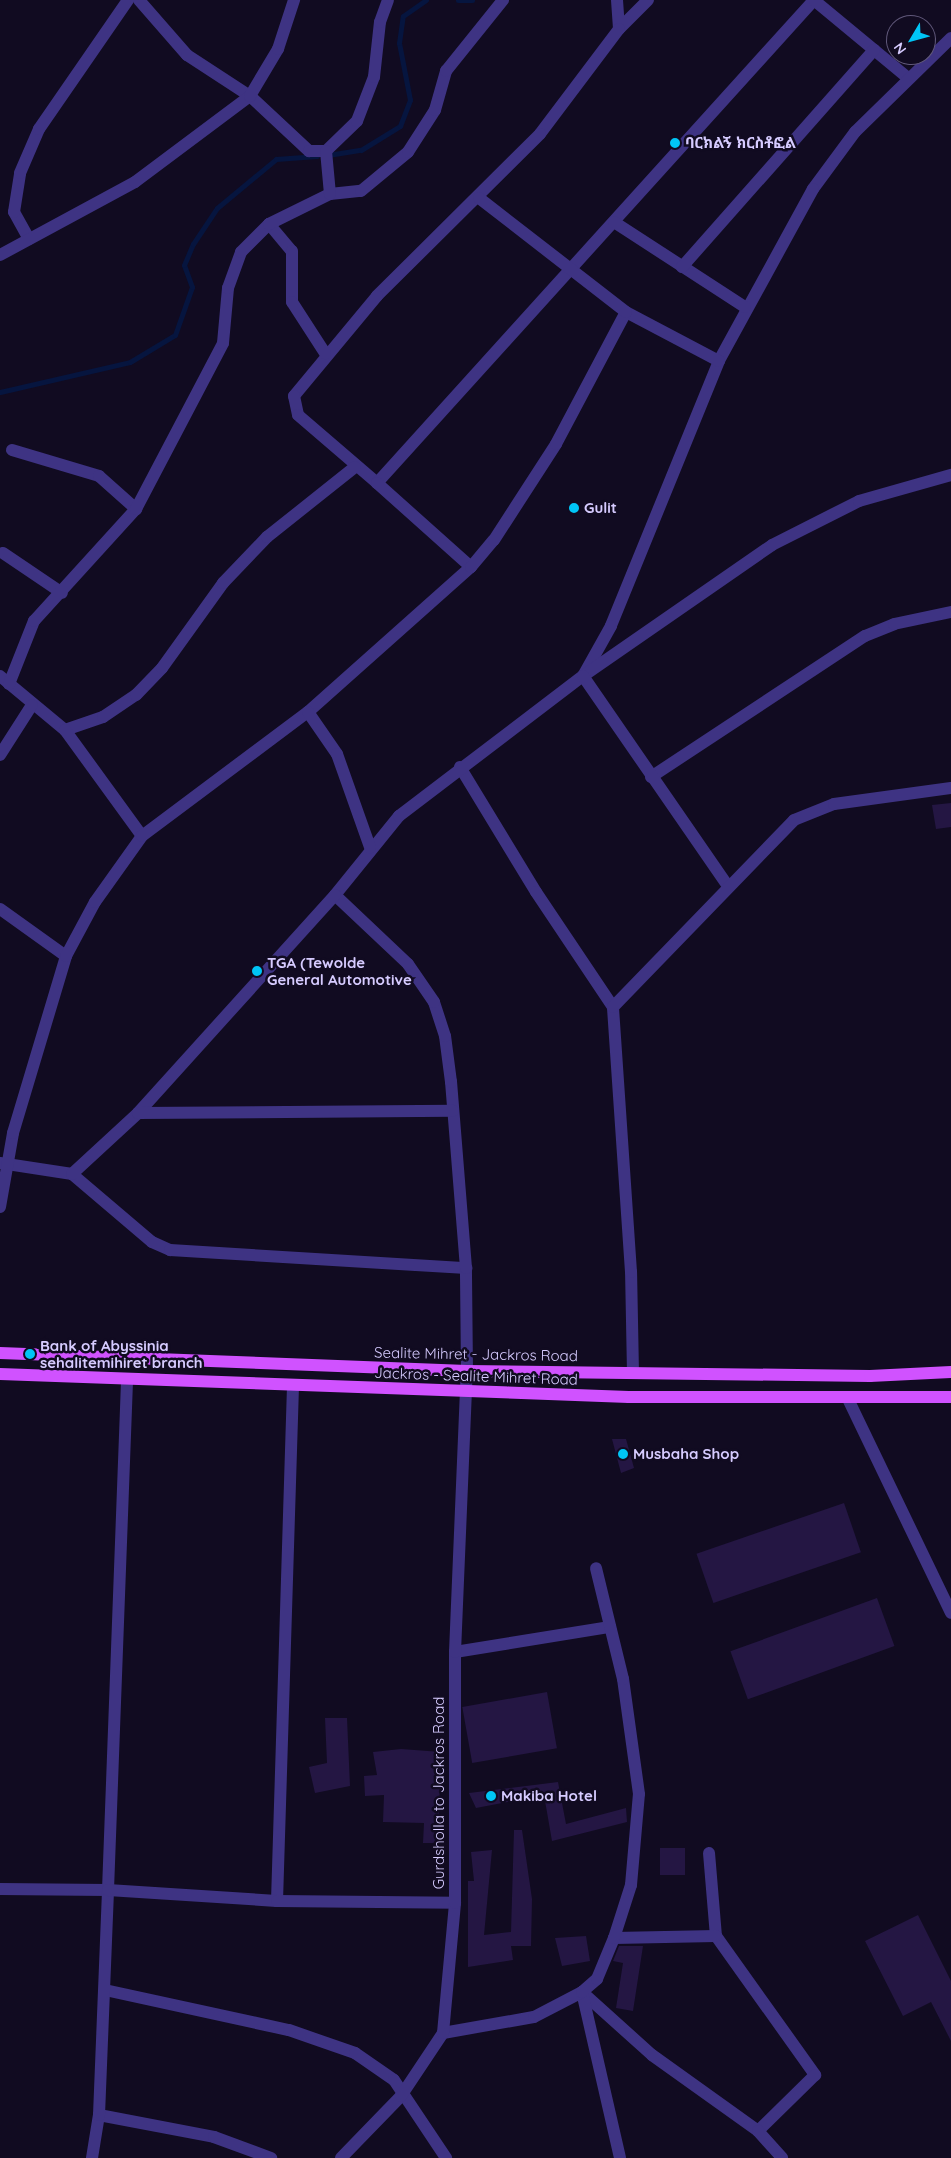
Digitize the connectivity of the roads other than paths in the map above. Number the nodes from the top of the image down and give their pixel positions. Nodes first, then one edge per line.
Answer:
1 (128, 0) edge
2 (139, 0) edge
3 (294, 0) edge
4 (388, 0) edge
5 (503, 0) edge
6 (617, 0) edge
7 (648, 0) edge
8 (815, 0) edge
9 (619, 30) junction
10 (951, 38) edge
11 (874, 50) junction
12 (907, 76) junction
13 (250, 96) junction
14 (326, 151) junction
15 (330, 194) junction
16 (478, 198) junction
17 (614, 222) junction
18 (269, 224) junction
19 (29, 239) junction
20 (0, 255) edge
21 (682, 267) junction
22 (571, 272) junction
23 (745, 307) junction
24 (626, 312) junction
25 (325, 353) junction
26 (719, 360) junction
27 (12, 450) dead end
28 (355, 467) junction
29 (951, 475) edge
30 (377, 483) junction
31 (136, 510) junction
32 (3, 553) dead end
33 (470, 567) junction
34 (62, 593) junction
35 (951, 612) edge
36 (583, 676) junction
37 (4, 680) edge
38 (32, 705) junction
39 (308, 712) junction
40 (65, 730) junction
41 (0, 755) edge
42 (460, 766) junction
43 (651, 777) junction
44 (951, 788) edge
45 (142, 836) junction
46 (370, 847) junction
47 (728, 886) junction
48 (335, 895) junction
49 (0, 909) edge
50 (66, 956) junction
51 (613, 1007) junction
52 (454, 1111) junction
53 (138, 1113) junction
54 (5, 1164) edge
55 (72, 1174) junction
56 (0, 1207) edge
57 (466, 1268) junction
58 (0, 1353) edge
59 (467, 1371) junction
60 (951, 1372) edge
61 (0, 1374) edge
62 (633, 1374) junction
63 (128, 1381) junction
64 (293, 1386) junction
65 (464, 1391) junction
66 (951, 1397) edge
67 (849, 1400) junction
68 (596, 1568) dead end
69 (951, 1613) edge
70 (610, 1627) junction
71 (455, 1652) junction
72 (709, 1853) dead end
73 (0, 1889) edge
74 (108, 1890) junction
75 (277, 1901) junction
76 (455, 1903) junction
77 (716, 1936) junction
78 (614, 1938) junction
79 (105, 1990) junction
80 (582, 1992) junction
81 (444, 2033) junction
82 (401, 2096) junction
83 (99, 2115) junction
84 (758, 2131) junction
85 (92, 2158) edge
86 (271, 2158) edge
87 (341, 2158) edge
88 (446, 2158) edge
89 (620, 2158) edge
90 (782, 2158) edge

1 - 19 street
2 - 13 street
3 - 13 street
4 - 14 street
5 - 15 street
6 - 9 street
7 - 9 street
8 - 11 street
8 - 17 street
9 - 16 street
10 - 12 street
11 - 12 street
11 - 21 street
12 - 23 street
13 - 14 street
13 - 19 street
14 - 15 street
15 - 18 street
16 - 22 street
16 - 25 street
17 - 21 street
17 - 22 street
18 - 25 street
18 - 31 street
19 - 20 street
21 - 23 street
22 - 24 street
22 - 30 street
23 - 26 street
24 - 26 street
24 - 33 street
25 - 28 street
26 - 36 street
27 - 31 street
28 - 30 street
28 - 40 street
29 - 36 street
30 - 33 street
31 - 34 street
32 - 34 street
33 - 39 street
34 - 37 street
35 - 43 street
36 - 42 street
36 - 43 street
37 - 38 street
38 - 40 street
38 - 41 street
39 - 45 street
39 - 46 street
40 - 45 street
42 - 46 street
42 - 51 street
43 - 47 street
44 - 47 street
45 - 50 street
46 - 48 street
47 - 51 street
48 - 52 street, Gurdsholla to Jackros Road
48 - 53 street
49 - 50 street
50 - 54 street
51 - 62 street
52 - 53 street
52 - 57 street, Gurdsholla to Jackros Road
53 - 55 street
54 - 55 street
54 - 56 street
55 - 57 street
57 - 59 street, Gurdsholla to Jackros Road
58 - 59 main road, Sealite Mihret - Jackros Road
59 - 62 main road, Sealite Mihret - Jackros Road
59 - 65 street, Gurdsholla to Jackros Road
60 - 62 main road, Sealite Mihret - Jackros Road
61 - 63 main road, Jackros - Sealite Mihret Road
63 - 64 main road, Jackros - Sealite Mihret Road
63 - 74 street
64 - 65 main road, Jackros - Sealite Mihret Road
64 - 75 street
65 - 67 main road, Jackros - Sealite Mihret Road
65 - 71 street, Gurdsholla to Jackros Road
66 - 67 main road, Jackros - Sealite Mihret Road
67 - 69 street
68 - 70 street
70 - 71 street
70 - 78 street
71 - 76 street, Gurdsholla to Jackros Road
72 - 77 street
73 - 74 street
74 - 75 street
74 - 79 street
75 - 76 street
76 - 81 street, Gurdsholla to Jackros Road
77 - 78 street
77 - 84 street
78 - 80 street
79 - 82 street
79 - 83 street
80 - 81 street
80 - 84 street
80 - 89 street
81 - 82 street, Gurdsholla to Jackros Road
82 - 87 street, Gurdsholla to Jackros Road
82 - 88 street
83 - 85 street
83 - 86 street
84 - 90 street

